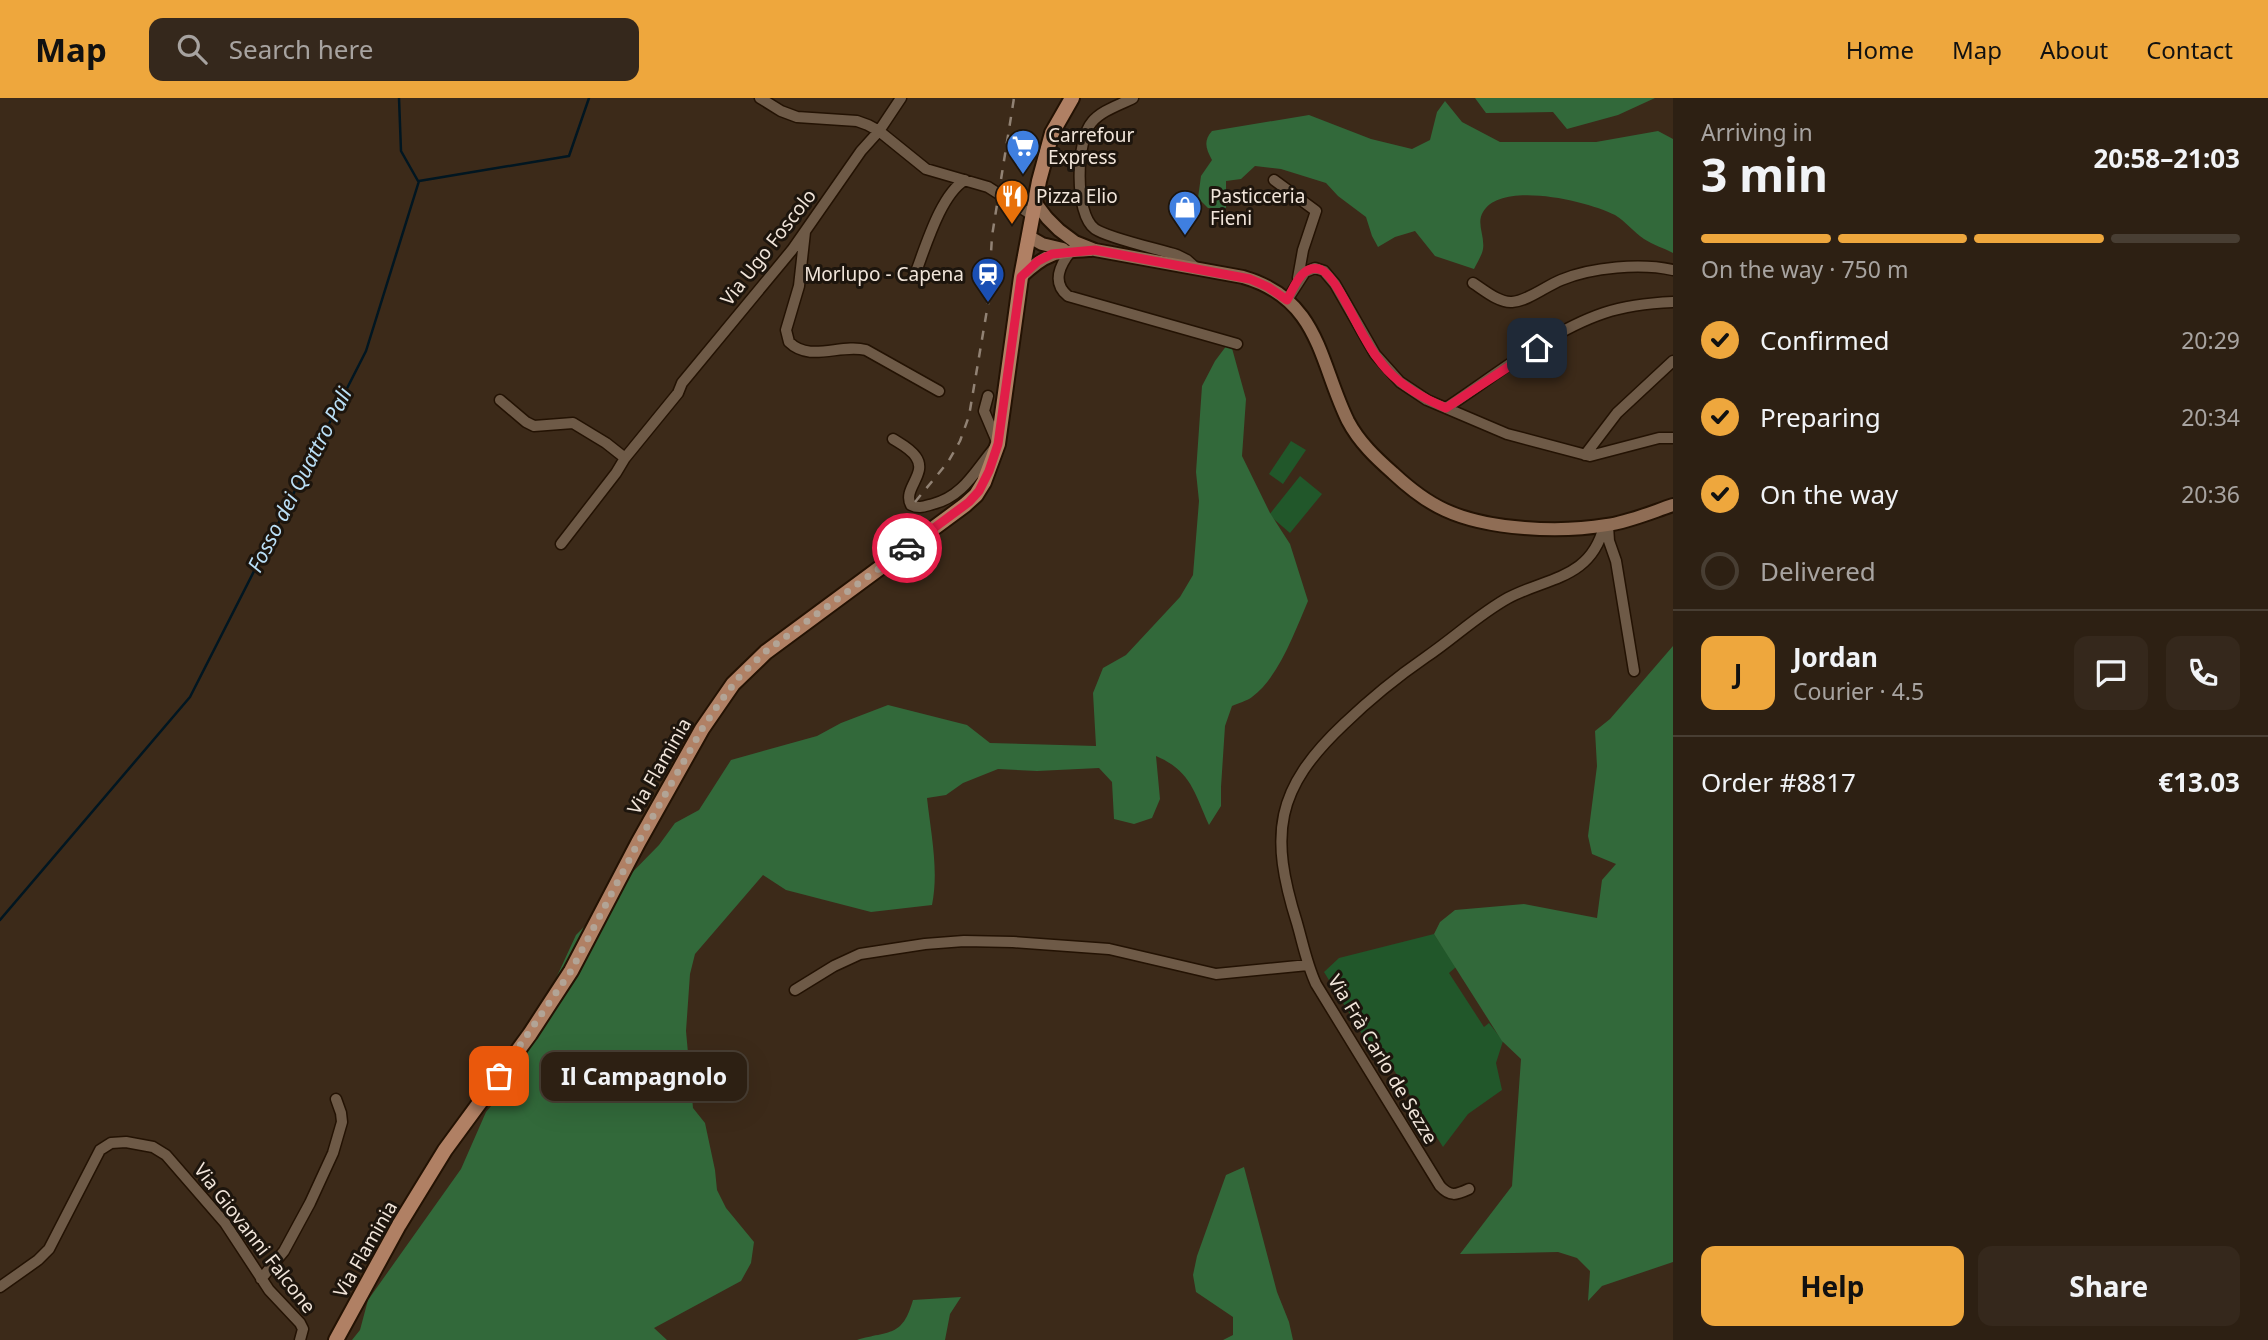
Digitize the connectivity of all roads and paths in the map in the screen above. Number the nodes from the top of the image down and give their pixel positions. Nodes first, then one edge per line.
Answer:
1 (760, 98) edge
2 (901, 98) edge
3 (1072, 98) edge
4 (1133, 98) edge
5 (879, 131) junction
6 (965, 180) junction
7 (1274, 180) dead end
8 (1033, 209) junction
9 (805, 232) junction
10 (1028, 236) junction
11 (1071, 245) junction
12 (1197, 269) junction
13 (1673, 270) edge
14 (914, 276) dead end
15 (1021, 277) junction
16 (1297, 282) junction
17 (1473, 283) dead end
18 (1287, 300) junction
19 (1673, 302) edge
20 (1237, 344) dead end
21 (1673, 361) edge
22 (939, 391) dead end
23 (988, 396) dead end
24 (500, 400) dead end
25 (1446, 408) junction
26 (1673, 438) edge
27 (893, 439) dead end
28 (998, 444) junction
29 (1585, 454) junction
30 (625, 458) junction
31 (1673, 505) edge
32 (1606, 526) junction
33 (561, 544) dead end
34 (1634, 671) dead end
35 (1308, 965) junction
36 (795, 990) dead end
37 (336, 1099) dead end
38 (1469, 1189) dead end
39 (261, 1279) junction
40 (0, 1287) edge
41 (300, 1340) edge
42 (335, 1340) edge

1 - 5 street
2 - 5 street, Via Ugo Foscolo
3 - 8 main road, Via Flaminia
4 - 12 street
5 - 6 street
5 - 9 street, Via Ugo Foscolo
6 - 8 street
6 - 14 street
7 - 16 street
8 - 10 main road, Via Flaminia
8 - 11 main road
9 - 22 street
9 - 30 street, Via Ugo Foscolo
10 - 11 main road
10 - 15 main road, Via Flaminia
11 - 12 main road
11 - 15 main road
11 - 20 street
12 - 18 main road
13 - 17 street
15 - 28 main road, Via Flaminia
16 - 18 street
16 - 25 street
18 - 32 main road
19 - 25 street
21 - 29 street
23 - 28 street
24 - 30 street
25 - 29 street
26 - 29 street
27 - 28 street
28 - 42 main road, Via Flaminia
30 - 33 street, Via Ugo Foscolo
31 - 32 main road
32 - 34 street
32 - 35 street, Via Frà Carlo de Sezze
35 - 36 street
35 - 38 street, Via Frà Carlo de Sezze
37 - 39 street
39 - 40 street, Via Giovanni Falcone
39 - 41 street, Via Giovanni Falcone

